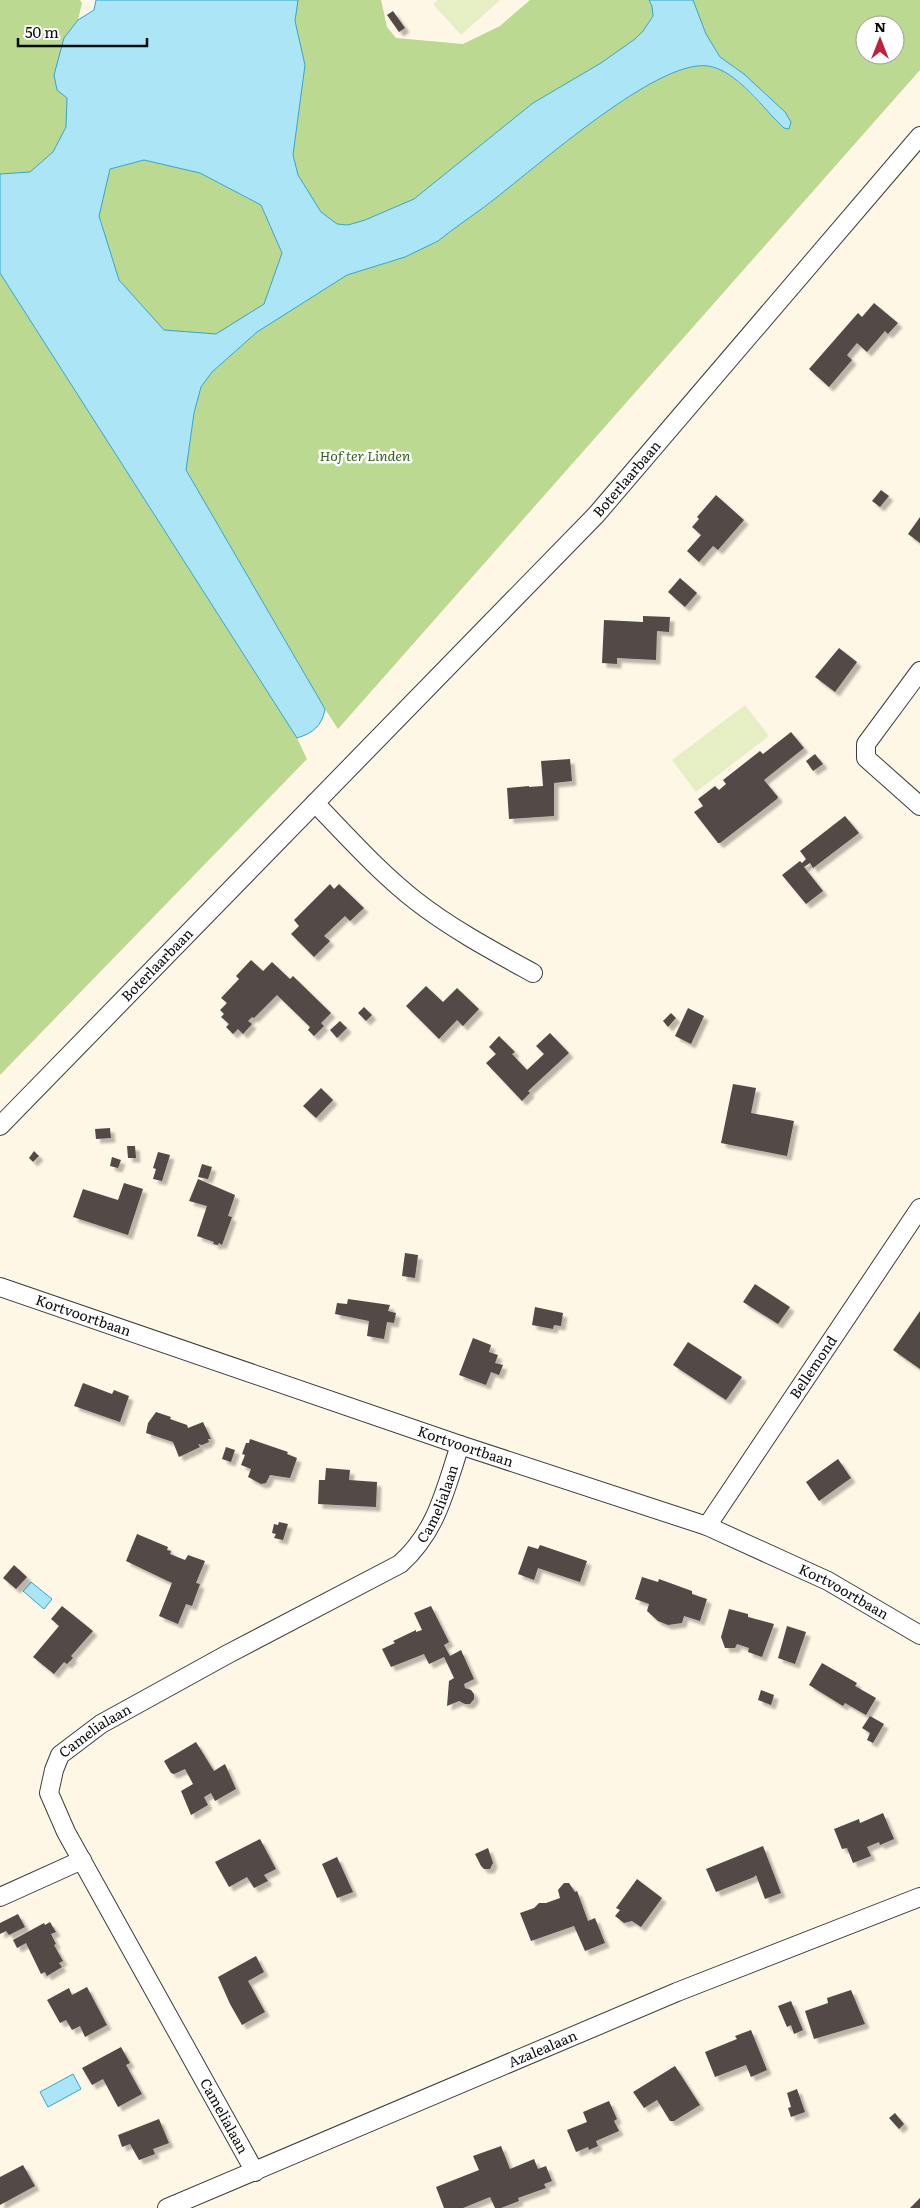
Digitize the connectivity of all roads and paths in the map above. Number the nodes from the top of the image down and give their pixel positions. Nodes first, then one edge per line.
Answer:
1 (920, 136) edge
2 (920, 671) edge
3 (315, 803) junction
4 (920, 806) edge
5 (533, 973) dead end
6 (0, 1126) edge
7 (920, 1208) edge
8 (0, 1286) edge
9 (460, 1445) junction
10 (707, 1526) junction
11 (920, 1635) edge
12 (82, 1860) junction
13 (0, 1897) edge
14 (920, 1897) edge
15 (255, 2172) junction
16 (167, 2208) edge

1 - 3 street, Boterlaarbaan
2 - 4 street
3 - 5 street
3 - 6 street, Boterlaarbaan
7 - 10 street, Bellemond
8 - 9 street, Kortvoortbaan
9 - 10 street, Kortvoortbaan
9 - 12 street, Camelialaan
10 - 11 street, Kortvoortbaan
12 - 13 street
12 - 15 street, Camelialaan
14 - 15 street, Azalealaan
15 - 16 street, Azalealaan

